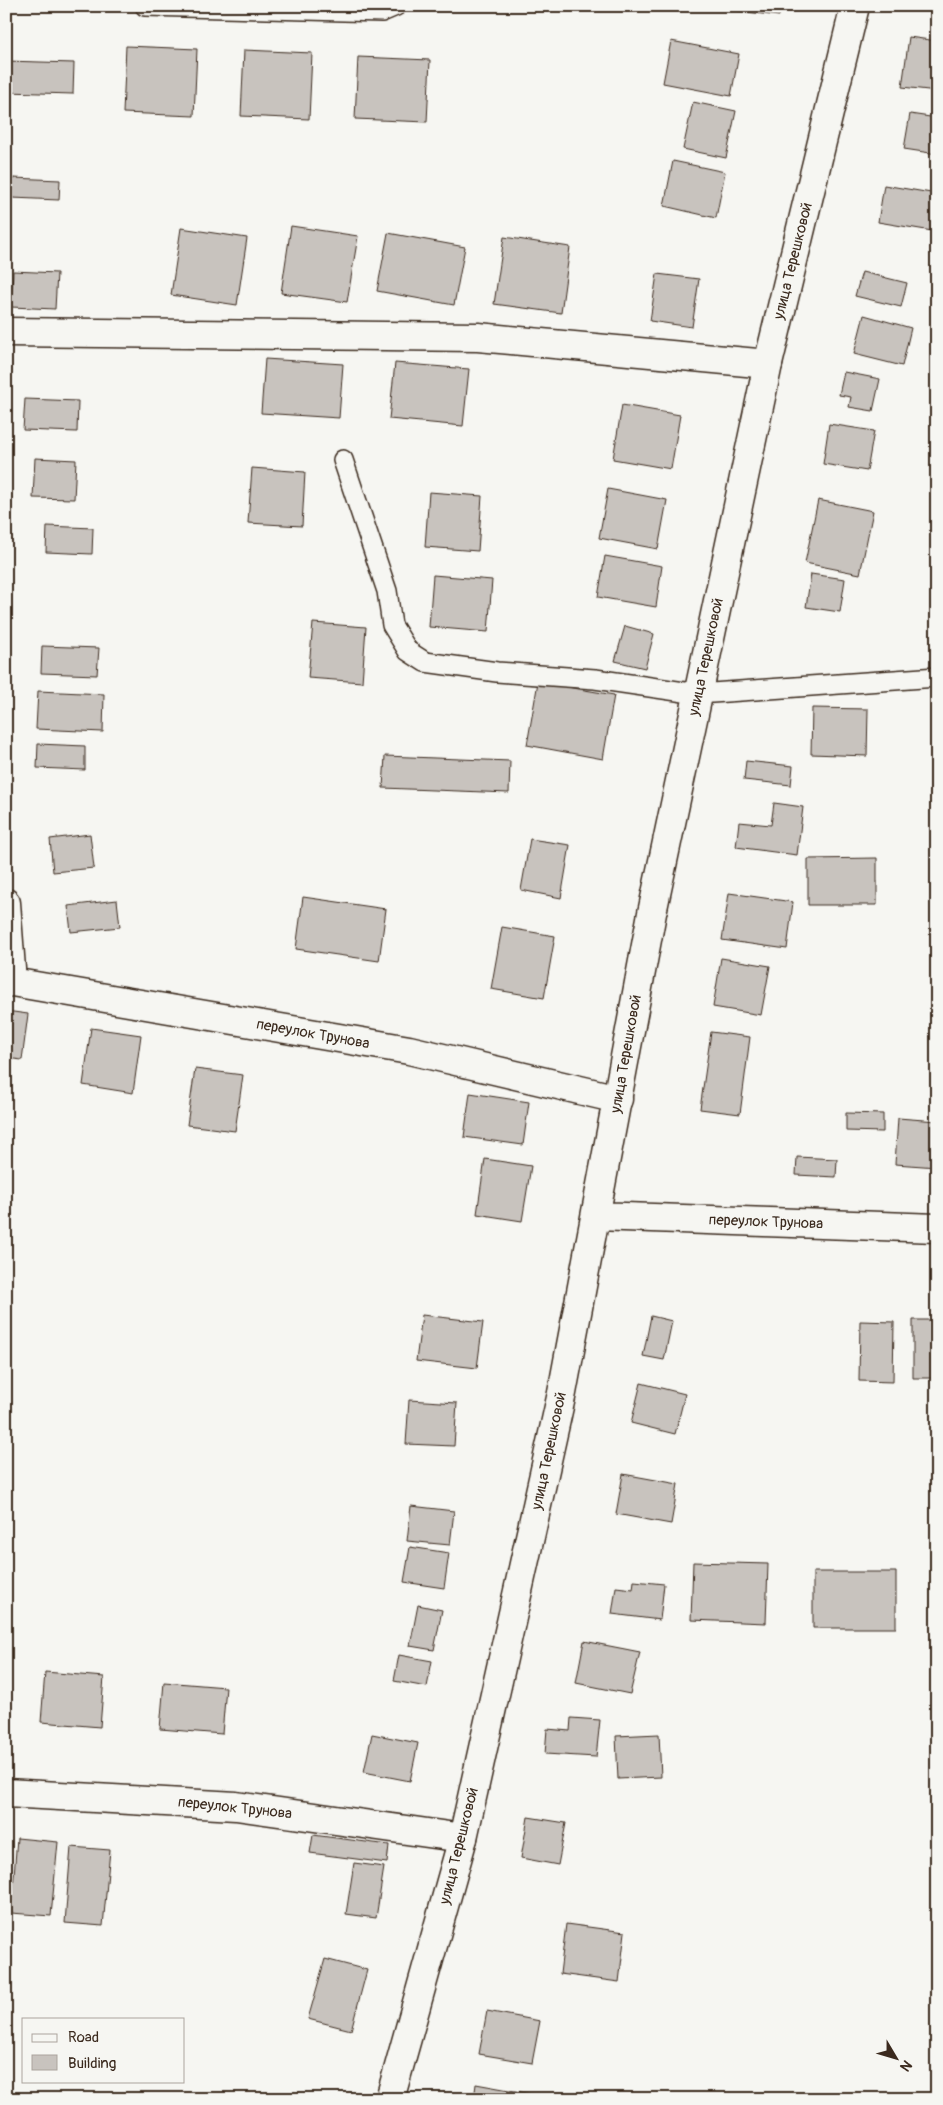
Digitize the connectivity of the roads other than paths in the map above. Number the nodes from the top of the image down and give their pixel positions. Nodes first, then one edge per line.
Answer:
1 (145, 6) edge
2 (396, 6) edge
3 (855, 6) edge
4 (6, 332) edge
5 (768, 364) junction
6 (343, 460) dead end
7 (937, 677) edge
8 (698, 694) junction
9 (6, 903) edge
10 (9, 982) edge
11 (618, 1098) junction
12 (596, 1216) junction
13 (937, 1228) edge
14 (6, 1793) edge
15 (463, 1838) junction
16 (390, 2099) edge

1 - 2 lane
3 - 5 street, улица Терешковой
4 - 5 street
5 - 8 street, улица Терешковой
6 - 8 lane
7 - 8 lane
8 - 11 street, улица Терешковой
9 - 10 street
10 - 11 street, переулок Трунова
11 - 12 street, улица Терешковой
12 - 13 street, переулок Трунова
12 - 15 street, улица Терешковой
14 - 15 street, переулок Трунова
15 - 16 street, улица Терешковой

